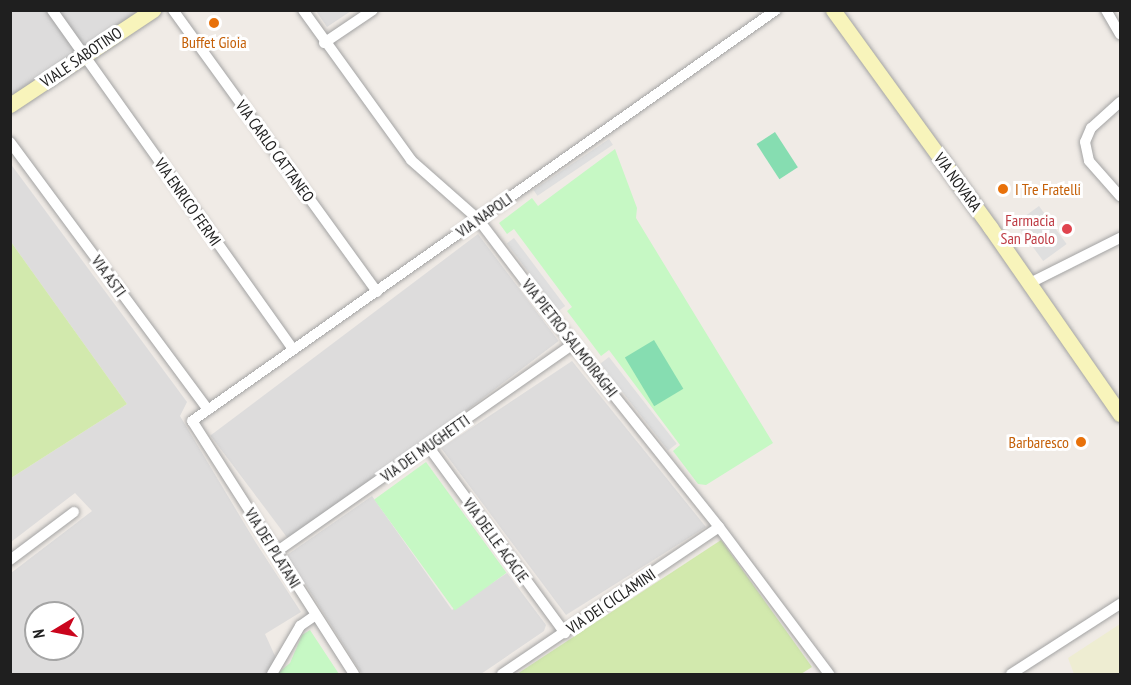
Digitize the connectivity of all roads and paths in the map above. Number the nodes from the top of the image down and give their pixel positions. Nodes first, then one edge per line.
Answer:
1 (52, 10) edge
2 (153, 10) edge
3 (173, 10) edge
4 (303, 10) edge
5 (373, 10) edge
6 (776, 10) edge
7 (834, 10) edge
8 (1106, 10) edge
9 (1120, 34) edge
10 (324, 43) junction
11 (83, 55) junction
12 (1120, 102) edge
13 (10, 105) edge
14 (10, 142) edge
15 (1120, 196) edge
16 (478, 219) junction
17 (1120, 238) edge
18 (1030, 283) junction
19 (377, 292) junction
20 (573, 344) junction
21 (292, 349) junction
22 (1118, 407) edge
23 (208, 410) junction
24 (192, 421) joint
25 (428, 446) junction
26 (74, 512) dead end
27 (719, 527) junction
28 (276, 552) junction
29 (10, 560) edge
30 (1120, 604) edge
31 (316, 615) junction
32 (565, 633) junction
33 (272, 675) edge
34 (354, 675) edge
35 (502, 675) edge
36 (828, 675) edge
37 (1011, 675) edge

1 - 11 street, VIA ENRICO FERMI
2 - 11 street, VIALE SABOTINO
3 - 19 street, VIA CARLO CATTANEO
4 - 10 street, VIA PIETRO SALMOIRAGHI
5 - 10 street
6 - 16 street, VIA NAPOLI
7 - 18 street, VIA NOVARA
8 - 9 street
10 - 16 street, VIA PIETRO SALMOIRAGHI
11 - 13 street, VIALE SABOTINO
11 - 21 street, VIA ENRICO FERMI
12 - 15 street
14 - 23 street, VIA ASTI
16 - 19 street, VIA NAPOLI
16 - 20 street, VIA PIETRO SALMOIRAGHI
17 - 18 street
18 - 22 street, VIA NOVARA
19 - 21 street, VIA NAPOLI
20 - 25 street, VIA DEI MUGHETTI
20 - 27 street, VIA PIETRO SALMOIRAGHI
21 - 23 street, VIA NAPOLI
23 - 24 street, VIA NAPOLI
24 - 28 street, VIA DEI PLATANI
25 - 28 street, VIA DEI MUGHETTI
25 - 32 street, VIA DELLE ACACIE
26 - 29 street
27 - 32 street, VIA DEI CICLAMINI
27 - 36 street, VIA PIETRO SALMOIRAGHI
28 - 31 street, VIA DEI PLATANI
30 - 37 street
31 - 33 street
31 - 34 street, VIA DEI PLATANI
32 - 35 street, VIA DEI CICLAMINI

